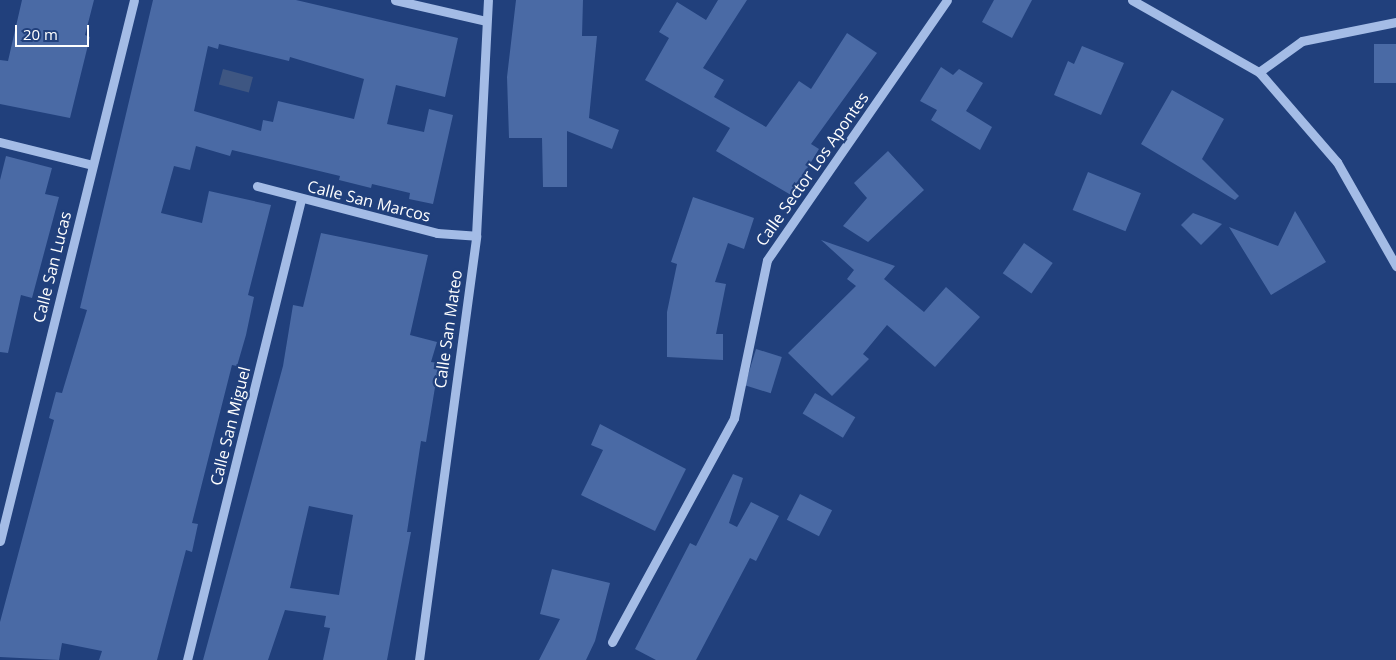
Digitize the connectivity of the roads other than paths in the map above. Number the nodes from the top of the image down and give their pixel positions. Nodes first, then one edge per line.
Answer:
1 (134, 0) edge
2 (395, 0) edge
3 (488, 0) edge
4 (947, 0) edge
5 (1132, 0) edge
6 (486, 21) junction
7 (1396, 22) edge
8 (1259, 72) junction
9 (0, 142) edge
10 (92, 165) junction
11 (257, 186) dead end
12 (301, 200) junction
13 (476, 236) junction
14 (1396, 266) edge
15 (0, 542) edge
16 (612, 642) dead end
17 (187, 660) edge
18 (419, 660) edge

1 - 10 street, Calle San Lucas
2 - 6 street
3 - 6 street, Calle San Mateo
4 - 16 street, Calle Sector Los Apontes
5 - 8 street
6 - 13 street, Calle San Mateo
7 - 8 street
8 - 14 street
9 - 10 street
10 - 15 street, Calle San Lucas
11 - 12 street, Calle San Marcos
12 - 13 street, Calle San Marcos
12 - 17 street, Calle San Miguel
13 - 18 street, Calle San Mateo

